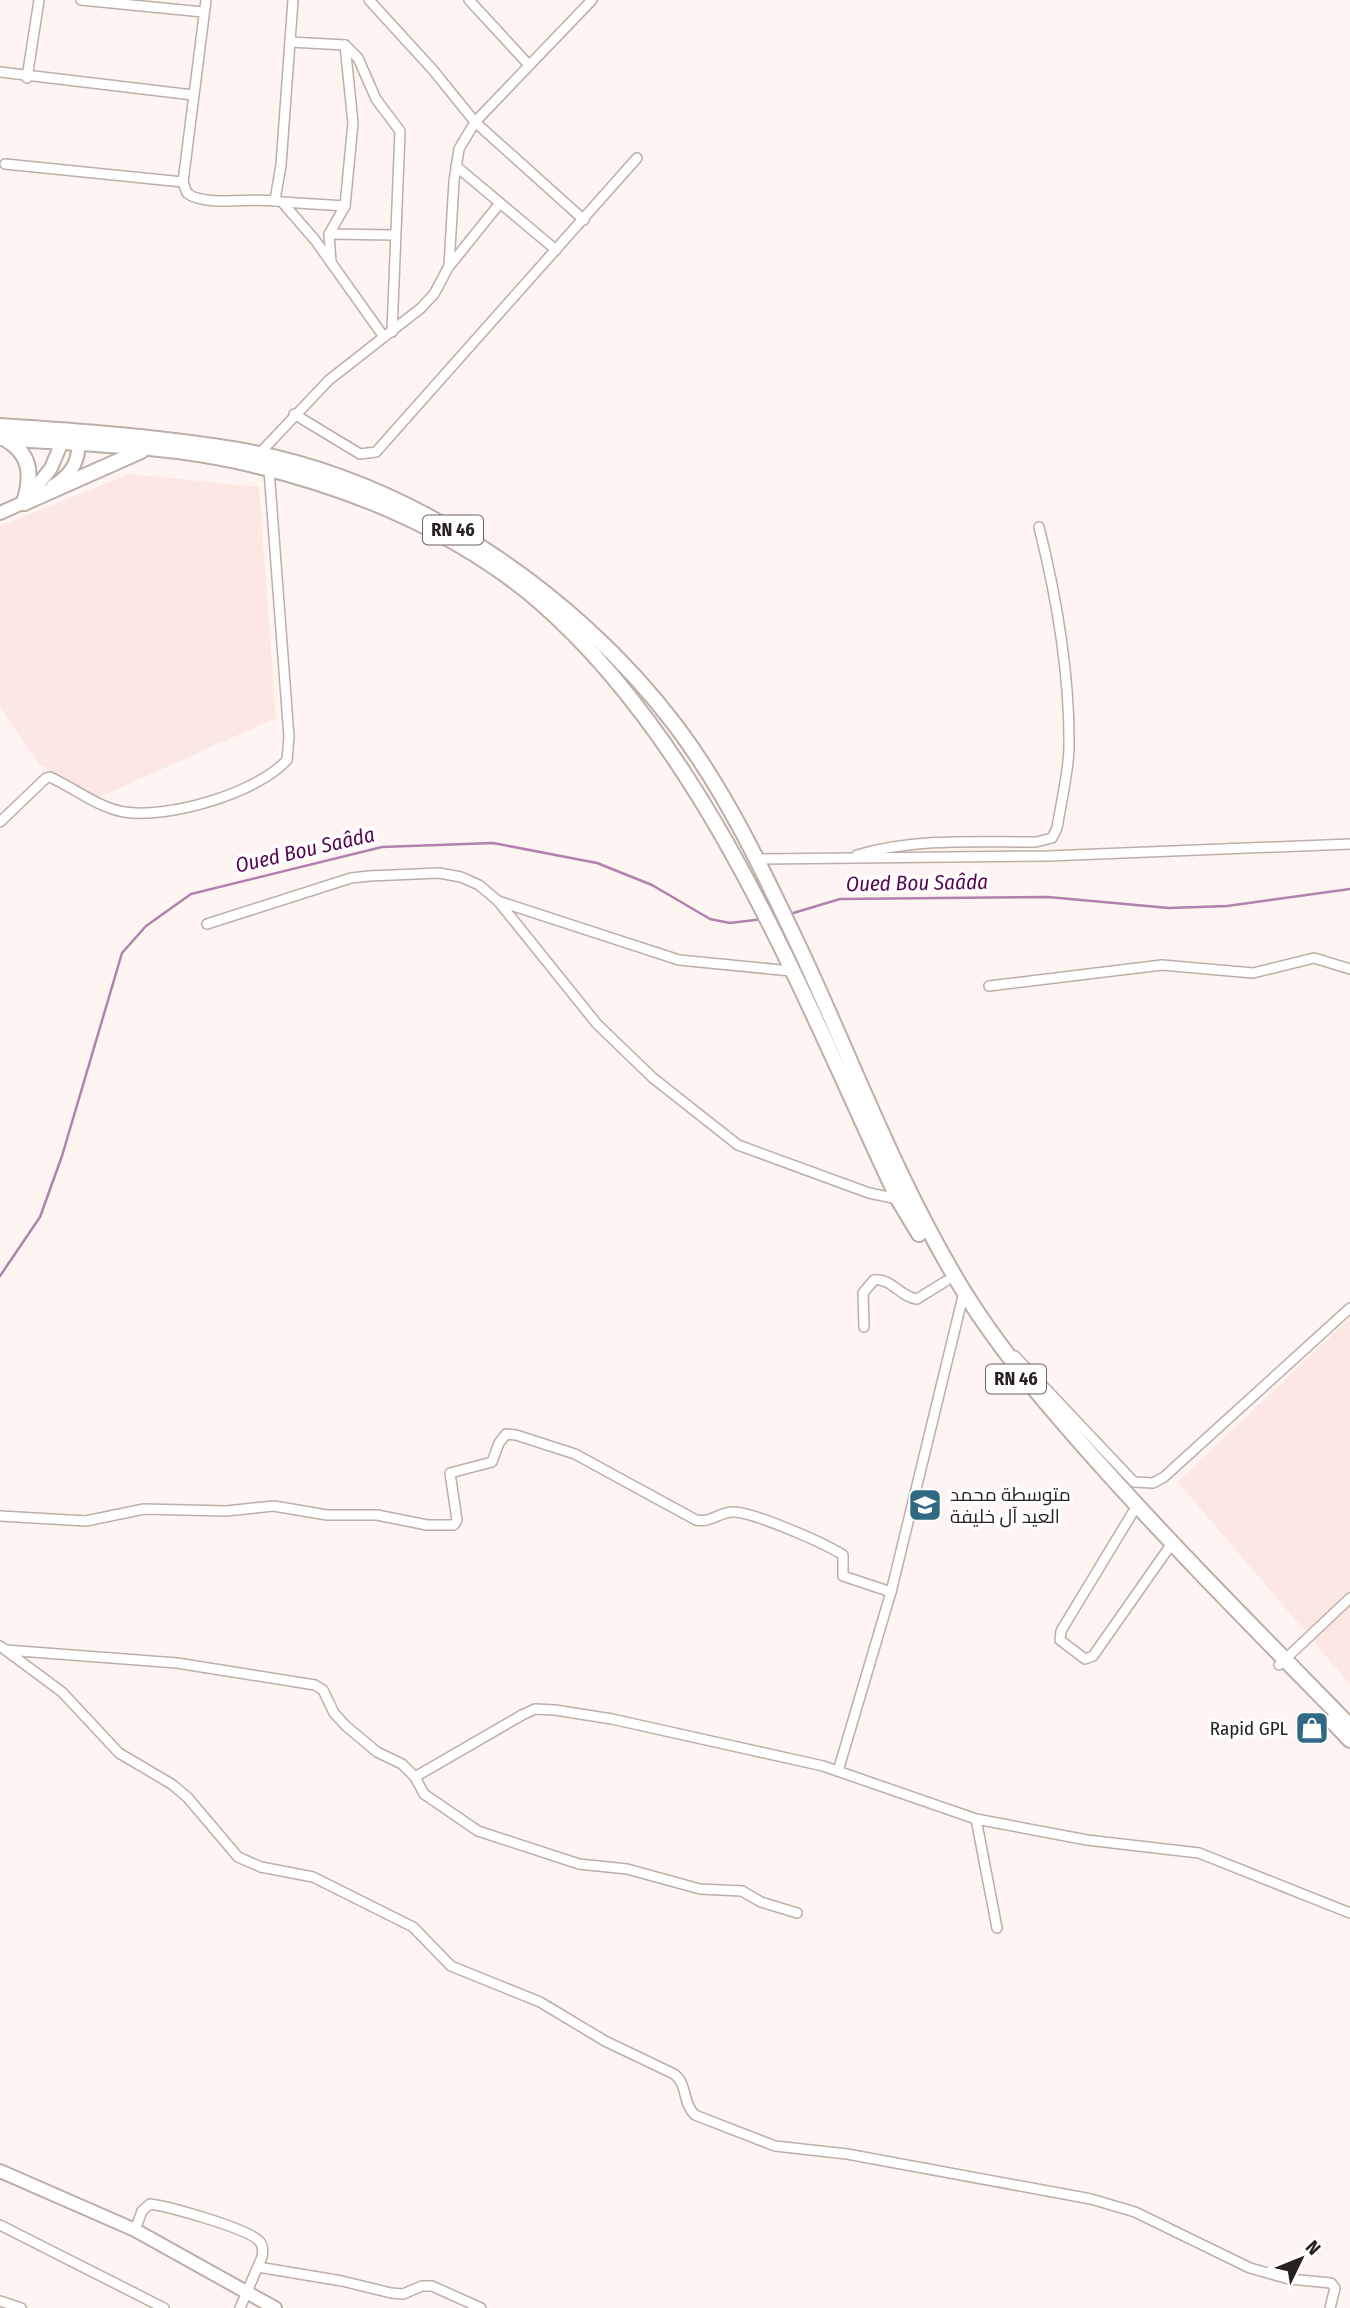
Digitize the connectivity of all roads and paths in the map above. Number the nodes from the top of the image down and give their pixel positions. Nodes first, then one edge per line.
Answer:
1 (39, 0) edge
2 (81, 0) edge
3 (206, 0) edge
4 (293, 0) edge
5 (369, 0) edge
6 (470, 0) edge
7 (592, 0) edge
8 (203, 12) junction
9 (290, 42) junction
10 (345, 45) junction
11 (528, 64) junction
12 (0, 72) edge
13 (27, 78) junction
14 (193, 95) junction
15 (475, 122) junction
16 (637, 158) dead end
17 (5, 164) dead end
18 (456, 166) junction
19 (183, 181) junction
20 (278, 201) junction
21 (500, 203) junction
22 (345, 206) junction
23 (584, 220) junction
24 (329, 234) junction
25 (394, 235) junction
26 (556, 250) junction
27 (331, 263) junction
28 (449, 266) junction
29 (388, 335) junction
30 (294, 414) junction
31 (1, 434) edge
32 (72, 436) junction
33 (148, 450) junction
34 (258, 455) junction
35 (269, 470) junction
36 (24, 503) junction
37 (0, 513) edge
38 (1040, 527) dead end
39 (0, 822) edge
40 (1350, 844) edge
41 (756, 859) junction
42 (843, 859) junction
43 (498, 901) junction
44 (206, 924) dead end
45 (1350, 969) edge
46 (791, 971) junction
47 (989, 986) dead end
48 (898, 1199) junction
49 (947, 1281) junction
50 (962, 1298) junction
51 (1350, 1308) edge
52 (864, 1327) dead end
53 (996, 1341) junction
54 (1133, 1512) junction
55 (0, 1516) edge
56 (1168, 1549) junction
57 (891, 1592) junction
58 (1350, 1598) edge
59 (3, 1648) edge
60 (1282, 1663) junction
61 (1350, 1726) edge
62 (1350, 1740) edge
63 (838, 1771) junction
64 (415, 1777) junction
65 (976, 1819) junction
66 (797, 1913) dead end
67 (1350, 1913) edge
68 (997, 1928) dead end
69 (0, 2171) edge
70 (0, 2225) edge
71 (135, 2230) junction
72 (258, 2267) junction
73 (247, 2293) junction
74 (0, 2301) edge
75 (21, 2308) edge
76 (164, 2308) edge
77 (240, 2308) edge
78 (275, 2308) edge
79 (481, 2308) edge
80 (1330, 2308) edge

1 - 13 street
2 - 8 street
3 - 8 street
4 - 9 street
5 - 15 street
6 - 11 street
7 - 11 street
8 - 14 street
9 - 10 street
9 - 20 street
10 - 22 street
10 - 25 street
11 - 15 street
12 - 13 street
13 - 14 street
14 - 19 street
15 - 18 street
15 - 23 street
16 - 23 street
17 - 19 street
18 - 21 street
18 - 28 street
19 - 20 street
20 - 22 street
20 - 27 street
21 - 26 street
21 - 28 street
22 - 24 street
23 - 26 street
24 - 25 street
24 - 27 street
25 - 29 street
26 - 30 street
27 - 29 street
28 - 29 street
29 - 30 street
30 - 34 street
31 - 32 main road, RN 46
31 - 36 main road
32 - 33 main road, RN 46
32 - 34 main road, RN 46
32 - 36 main road
32 - 36 main road
33 - 35 main road, RN 46
33 - 36 main road
34 - 41 main road, RN 46
35 - 39 street
35 - 46 main road, RN 46
36 - 37 main road
38 - 42 street
40 - 42 street
41 - 42 street
41 - 50 main road, RN 46
43 - 44 street
43 - 46 street
43 - 48 street
45 - 47 street
46 - 48 main road, RN 46
48 - 49 main road, RN 46
49 - 50 main road, RN 46
49 - 52 street
50 - 53 main road, RN 46
50 - 54 main road, RN 46
50 - 57 street
51 - 53 street
53 - 60 main road, RN 46
54 - 56 main road, RN 46
54 - 56 street
55 - 57 street
56 - 60 main road, RN 46
57 - 63 street
58 - 60 street
59 - 64 street
59 - 80 street
60 - 61 main road, RN 46
60 - 62 main road, RN 46
63 - 64 street
63 - 65 street
64 - 66 street
65 - 67 street
65 - 68 street
69 - 71 main road
70 - 76 street
71 - 72 street
71 - 73 main road
72 - 73 street
72 - 79 street
73 - 77 street
73 - 78 main road
74 - 75 street

